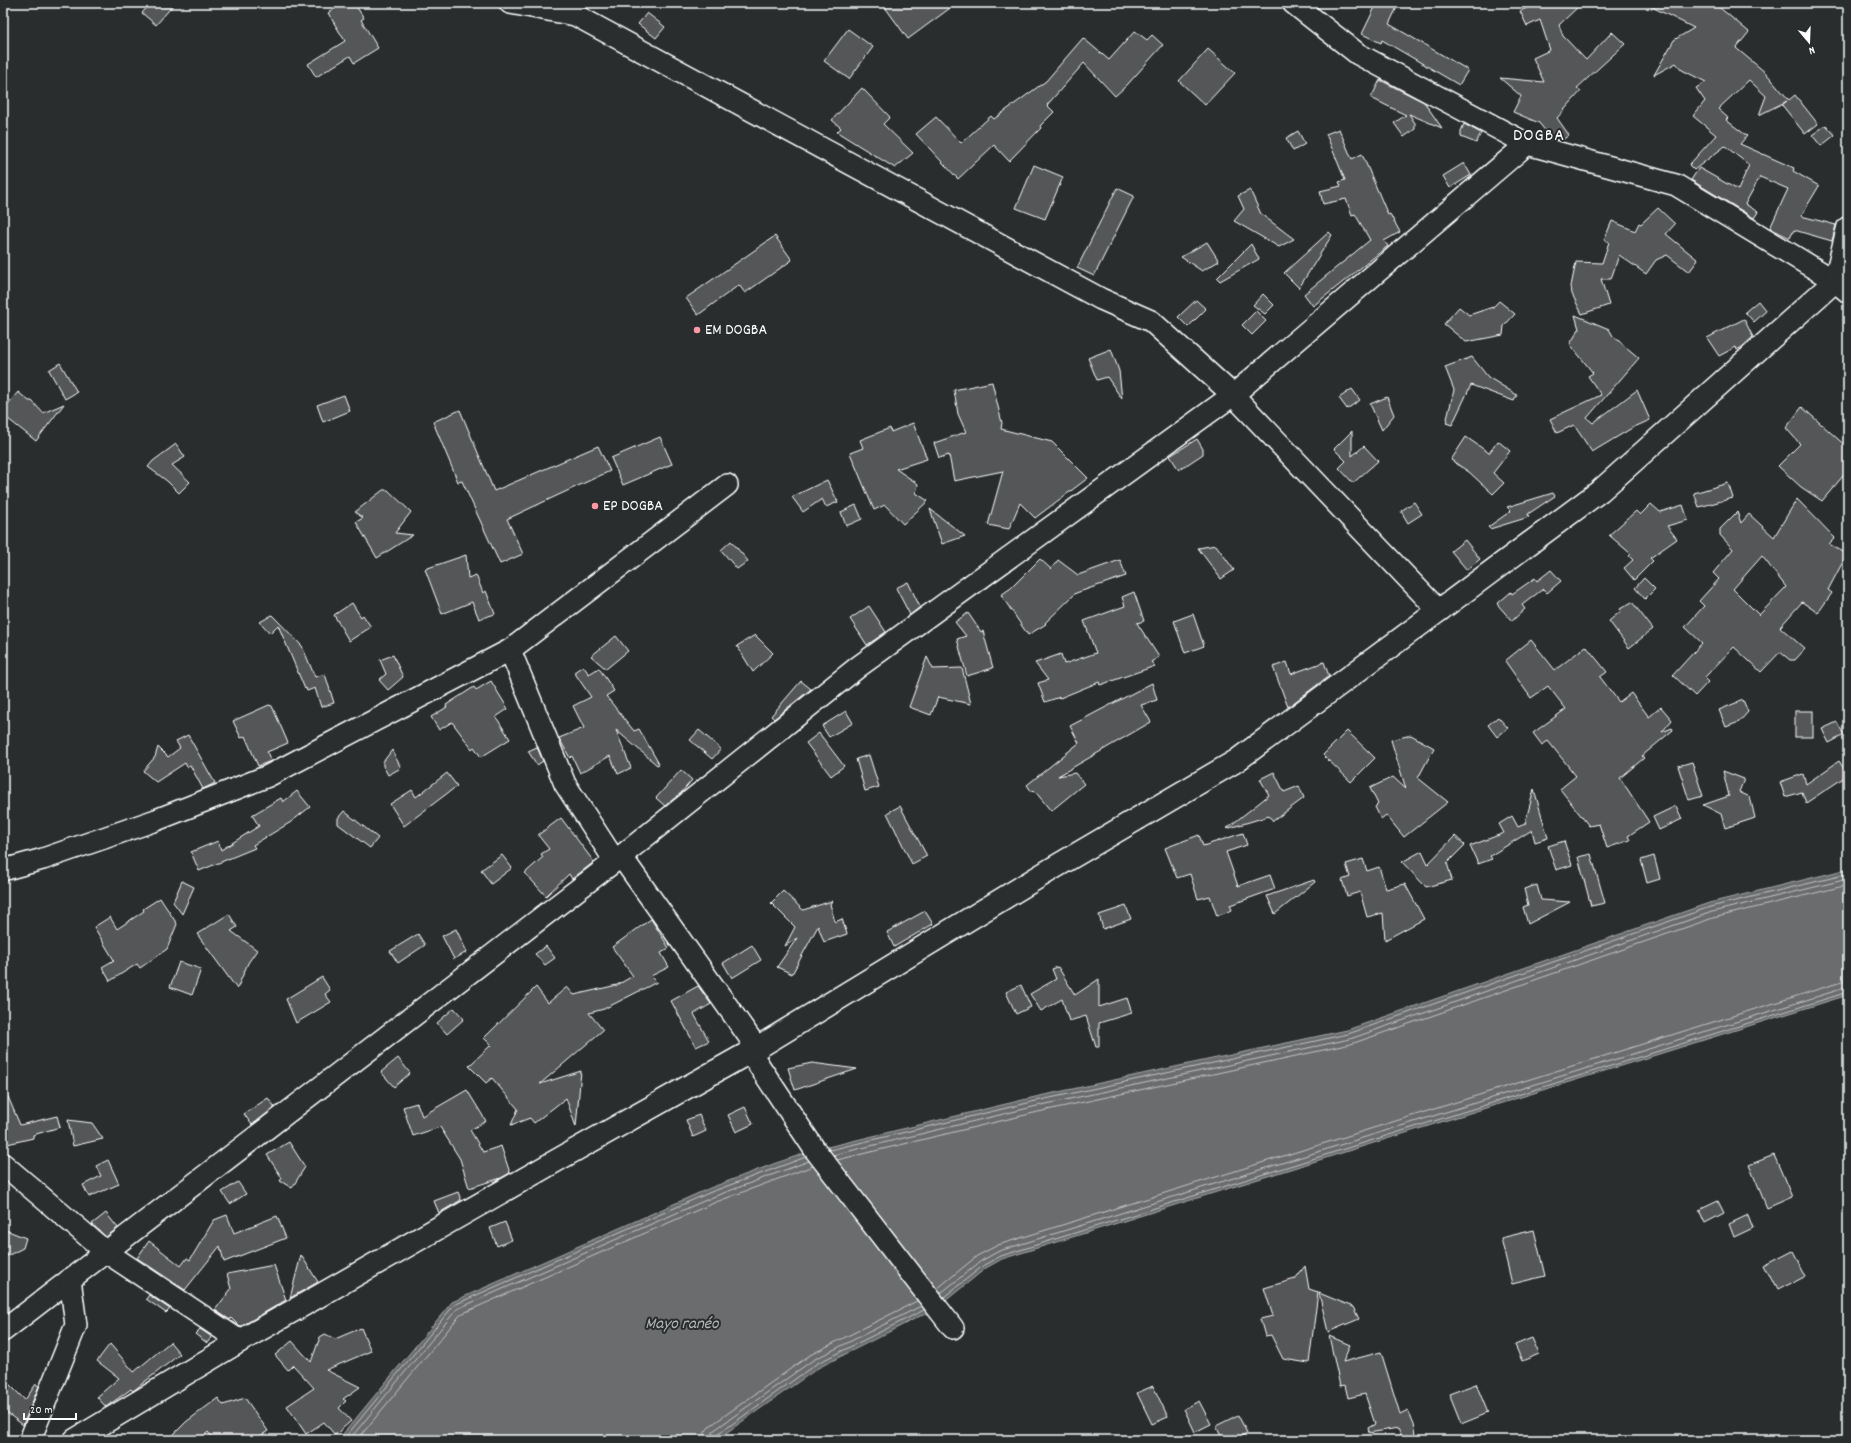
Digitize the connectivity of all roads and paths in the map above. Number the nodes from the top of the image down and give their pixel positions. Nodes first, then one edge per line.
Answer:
1 (510, 3) edge
2 (1293, 3) edge
3 (1527, 144) junction
4 (1848, 228) edge
5 (1841, 287) edge
6 (1233, 395) junction
7 (727, 485) dead end
8 (1438, 611) junction
9 (510, 650) junction
10 (618, 859) junction
11 (3, 870) edge
12 (754, 1050) junction
13 (3, 1164) edge
14 (106, 1252) junction
15 (70, 1279) junction
16 (953, 1328) dead end
17 (3, 1331) edge
18 (240, 1341) junction
19 (30, 1440) edge
20 (75, 1440) edge

1 - 6 street
2 - 3 street
3 - 5 street
3 - 6 street
4 - 5 street
5 - 8 street
6 - 8 street
6 - 10 street
7 - 9 street
8 - 12 street
9 - 10 street
9 - 11 street
10 - 12 street
10 - 14 street
12 - 16 street
12 - 18 street
13 - 14 street
14 - 15 street
14 - 18 street
15 - 17 street
15 - 19 street
18 - 20 street

